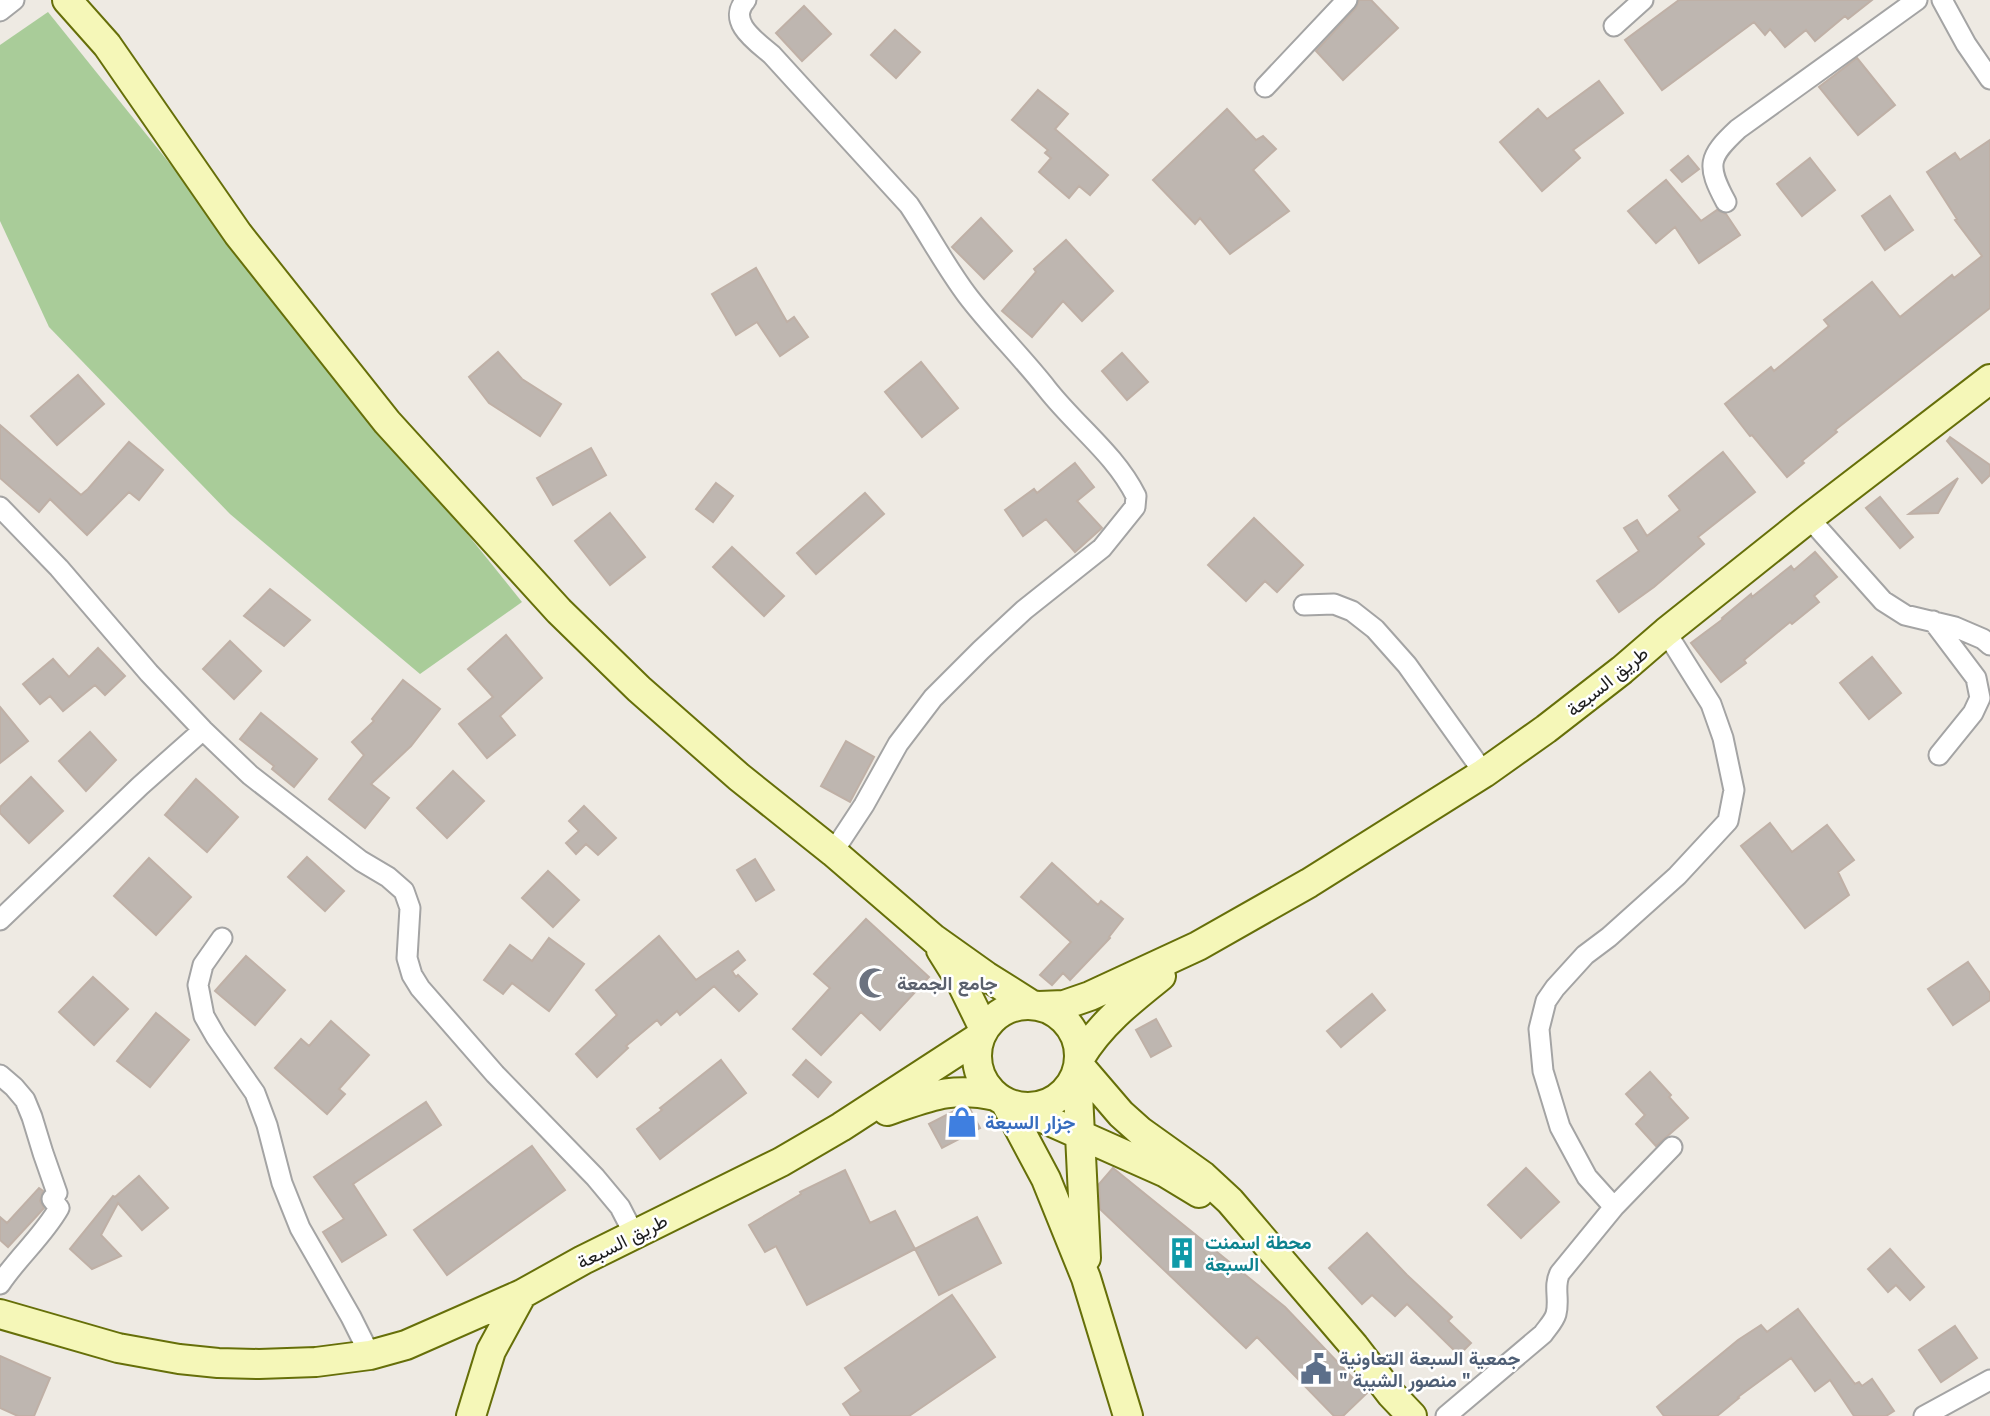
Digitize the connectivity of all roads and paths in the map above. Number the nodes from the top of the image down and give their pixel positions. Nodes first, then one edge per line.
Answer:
1 (14, 0) edge
2 (67, 0) edge
3 (83, 0) edge
4 (746, 0) edge
5 (1347, 0) edge
6 (1643, 0) edge
7 (1917, 0) edge
8 (1942, 0) edge
9 (0, 11) edge
10 (1614, 26) dead end
11 (107, 45) junction
12 (1990, 79) edge
13 (1265, 87) dead end
14 (1726, 202) dead end
15 (1990, 379) edge
16 (0, 507) edge
17 (1809, 518) junction
18 (1304, 606) dead end
19 (1933, 621) junction
20 (1665, 632) junction
21 (1990, 645) edge
22 (203, 730) junction
23 (1939, 755) dead end
24 (1484, 773) junction
25 (833, 852) junction
26 (0, 920) edge
27 (222, 938) dead end
28 (934, 939) junction
29 (1198, 946) junction
30 (1035, 1005) junction
31 (983, 1033) junction
32 (1079, 1065) junction
33 (0, 1075) edge
34 (1004, 1101) junction
35 (841, 1127) junction
36 (1080, 1136) junction
37 (1672, 1147) dead end
38 (1614, 1208) junction
39 (1249, 1222) junction
40 (635, 1236) junction
41 (1086, 1278) junction
42 (0, 1284) edge
43 (522, 1294) junction
44 (0, 1314) edge
45 (370, 1355) junction
46 (1990, 1380) edge
47 (471, 1416) edge
48 (1128, 1416) edge
49 (1412, 1416) edge
50 (1446, 1416) edge
51 (1924, 1416) edge

1 - 9 street
2 - 11 street
3 - 11 street
4 - 25 street
5 - 13 street
6 - 10 street
7 - 14 street
8 - 12 street
11 - 25 street
15 - 17 street, طريق السبعة
16 - 22 street
17 - 19 street
17 - 20 street, طريق السبعة
18 - 24 street
19 - 21 street
19 - 23 street
20 - 24 street, طريق السبعة
20 - 38 street
22 - 26 street
22 - 40 street
24 - 29 street, طريق السبعة
25 - 28 street
27 - 45 street
28 - 30 street
28 - 31 street
29 - 30 street
29 - 32 street
30 - 31 street
30 - 32 street
31 - 34 street
31 - 35 street, طريق السبعة
32 - 34 street
32 - 36 street
32 - 39 street
33 - 42 street
34 - 35 street, طريق السبعة
34 - 36 street
34 - 41 street
35 - 40 street, طريق السبعة
36 - 39 street
36 - 41 street
37 - 38 street
38 - 50 street
39 - 49 street
40 - 43 street, طريق السبعة
41 - 48 street
43 - 45 street, طريق السبعة
43 - 47 street
44 - 45 street, طريق السبعة
46 - 51 street

